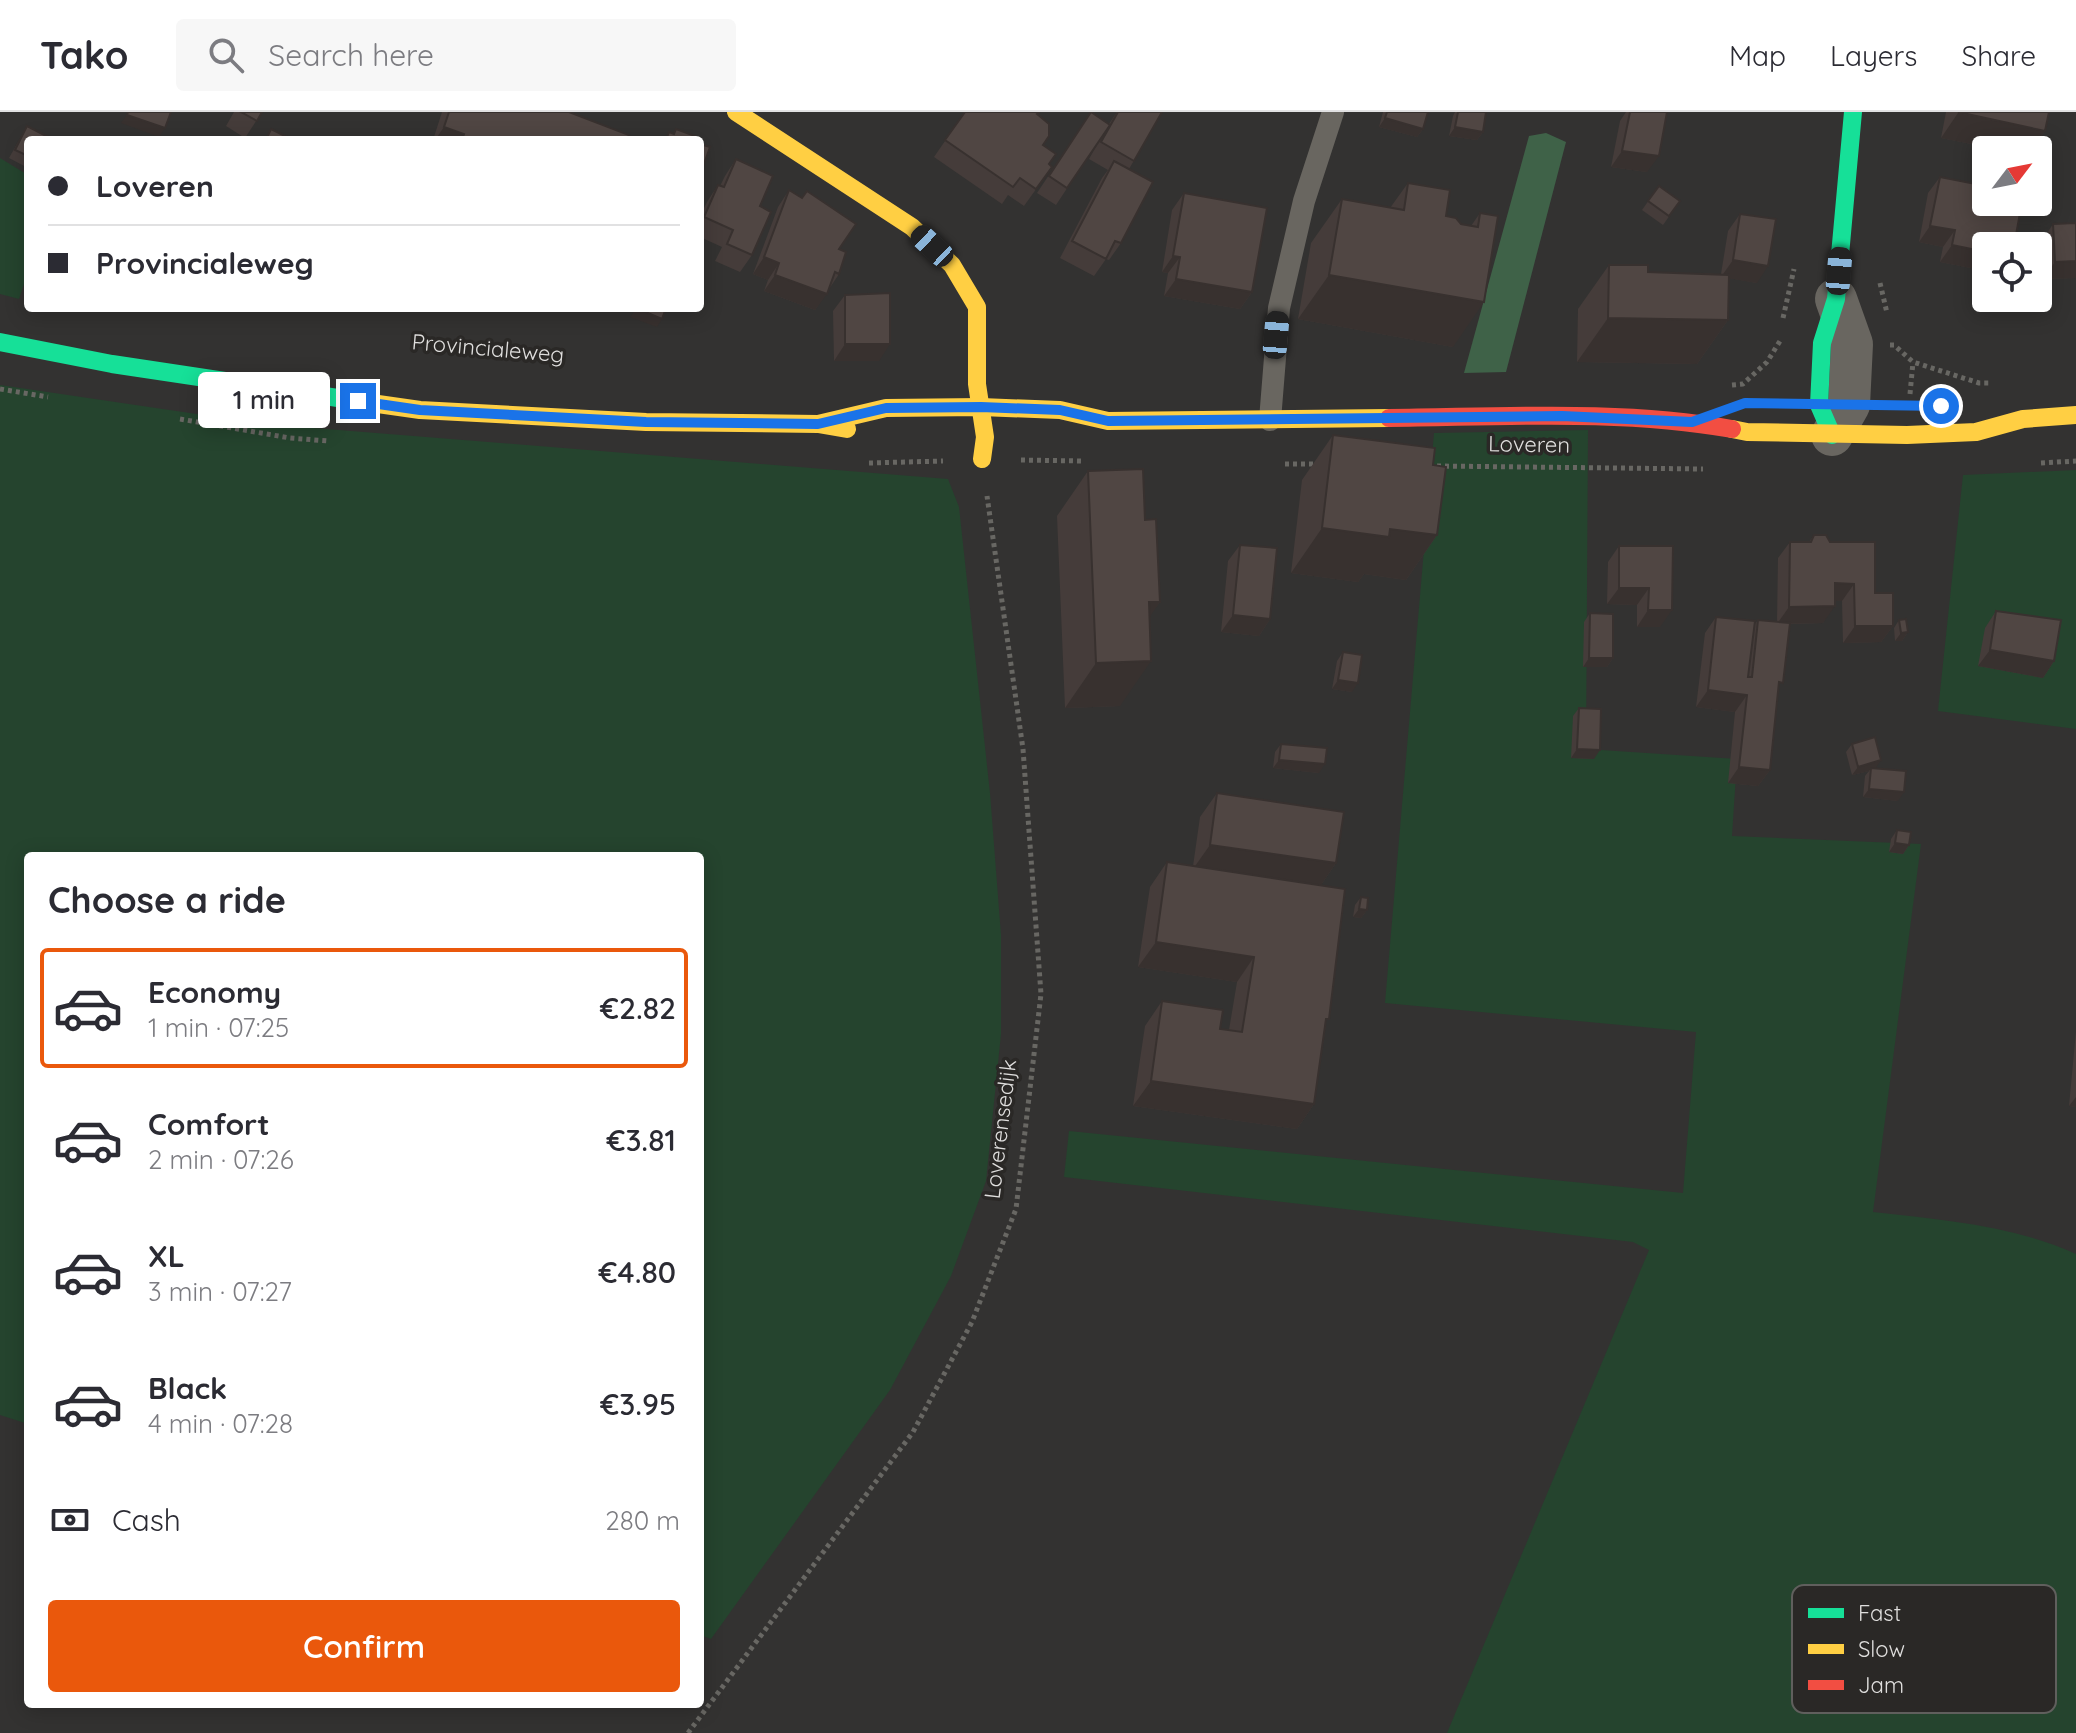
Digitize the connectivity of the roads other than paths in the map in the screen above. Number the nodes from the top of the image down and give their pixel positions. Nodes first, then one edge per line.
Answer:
1 (736, 112) edge
2 (1333, 112) edge
3 (1853, 112) edge
4 (1836, 299) joint
5 (0, 342) edge
6 (981, 407) junction
7 (1732, 408) dead end
8 (1986, 409) dead end
9 (1834, 411) junction
10 (2076, 415) edge
11 (2023, 419) junction
12 (1270, 420) junction
13 (1108, 421) junction
14 (1692, 422) junction
15 (818, 424) junction
16 (864, 431) dead end
17 (1069, 434) dead end
18 (982, 459) road end

1 - 6 street
2 - 12 lane
3 - 4 street
4 - 9 street
5 - 15 street
6 - 13 street, Loveren
6 - 15 street
6 - 18 street
7 - 14 street, Loveren
8 - 11 street, Loveren
9 - 11 street, Loveren
9 - 14 street, Loveren
10 - 11 street, Loveren
12 - 13 street, Loveren
12 - 14 street, Loveren
13 - 17 street, Loveren
15 - 16 street

